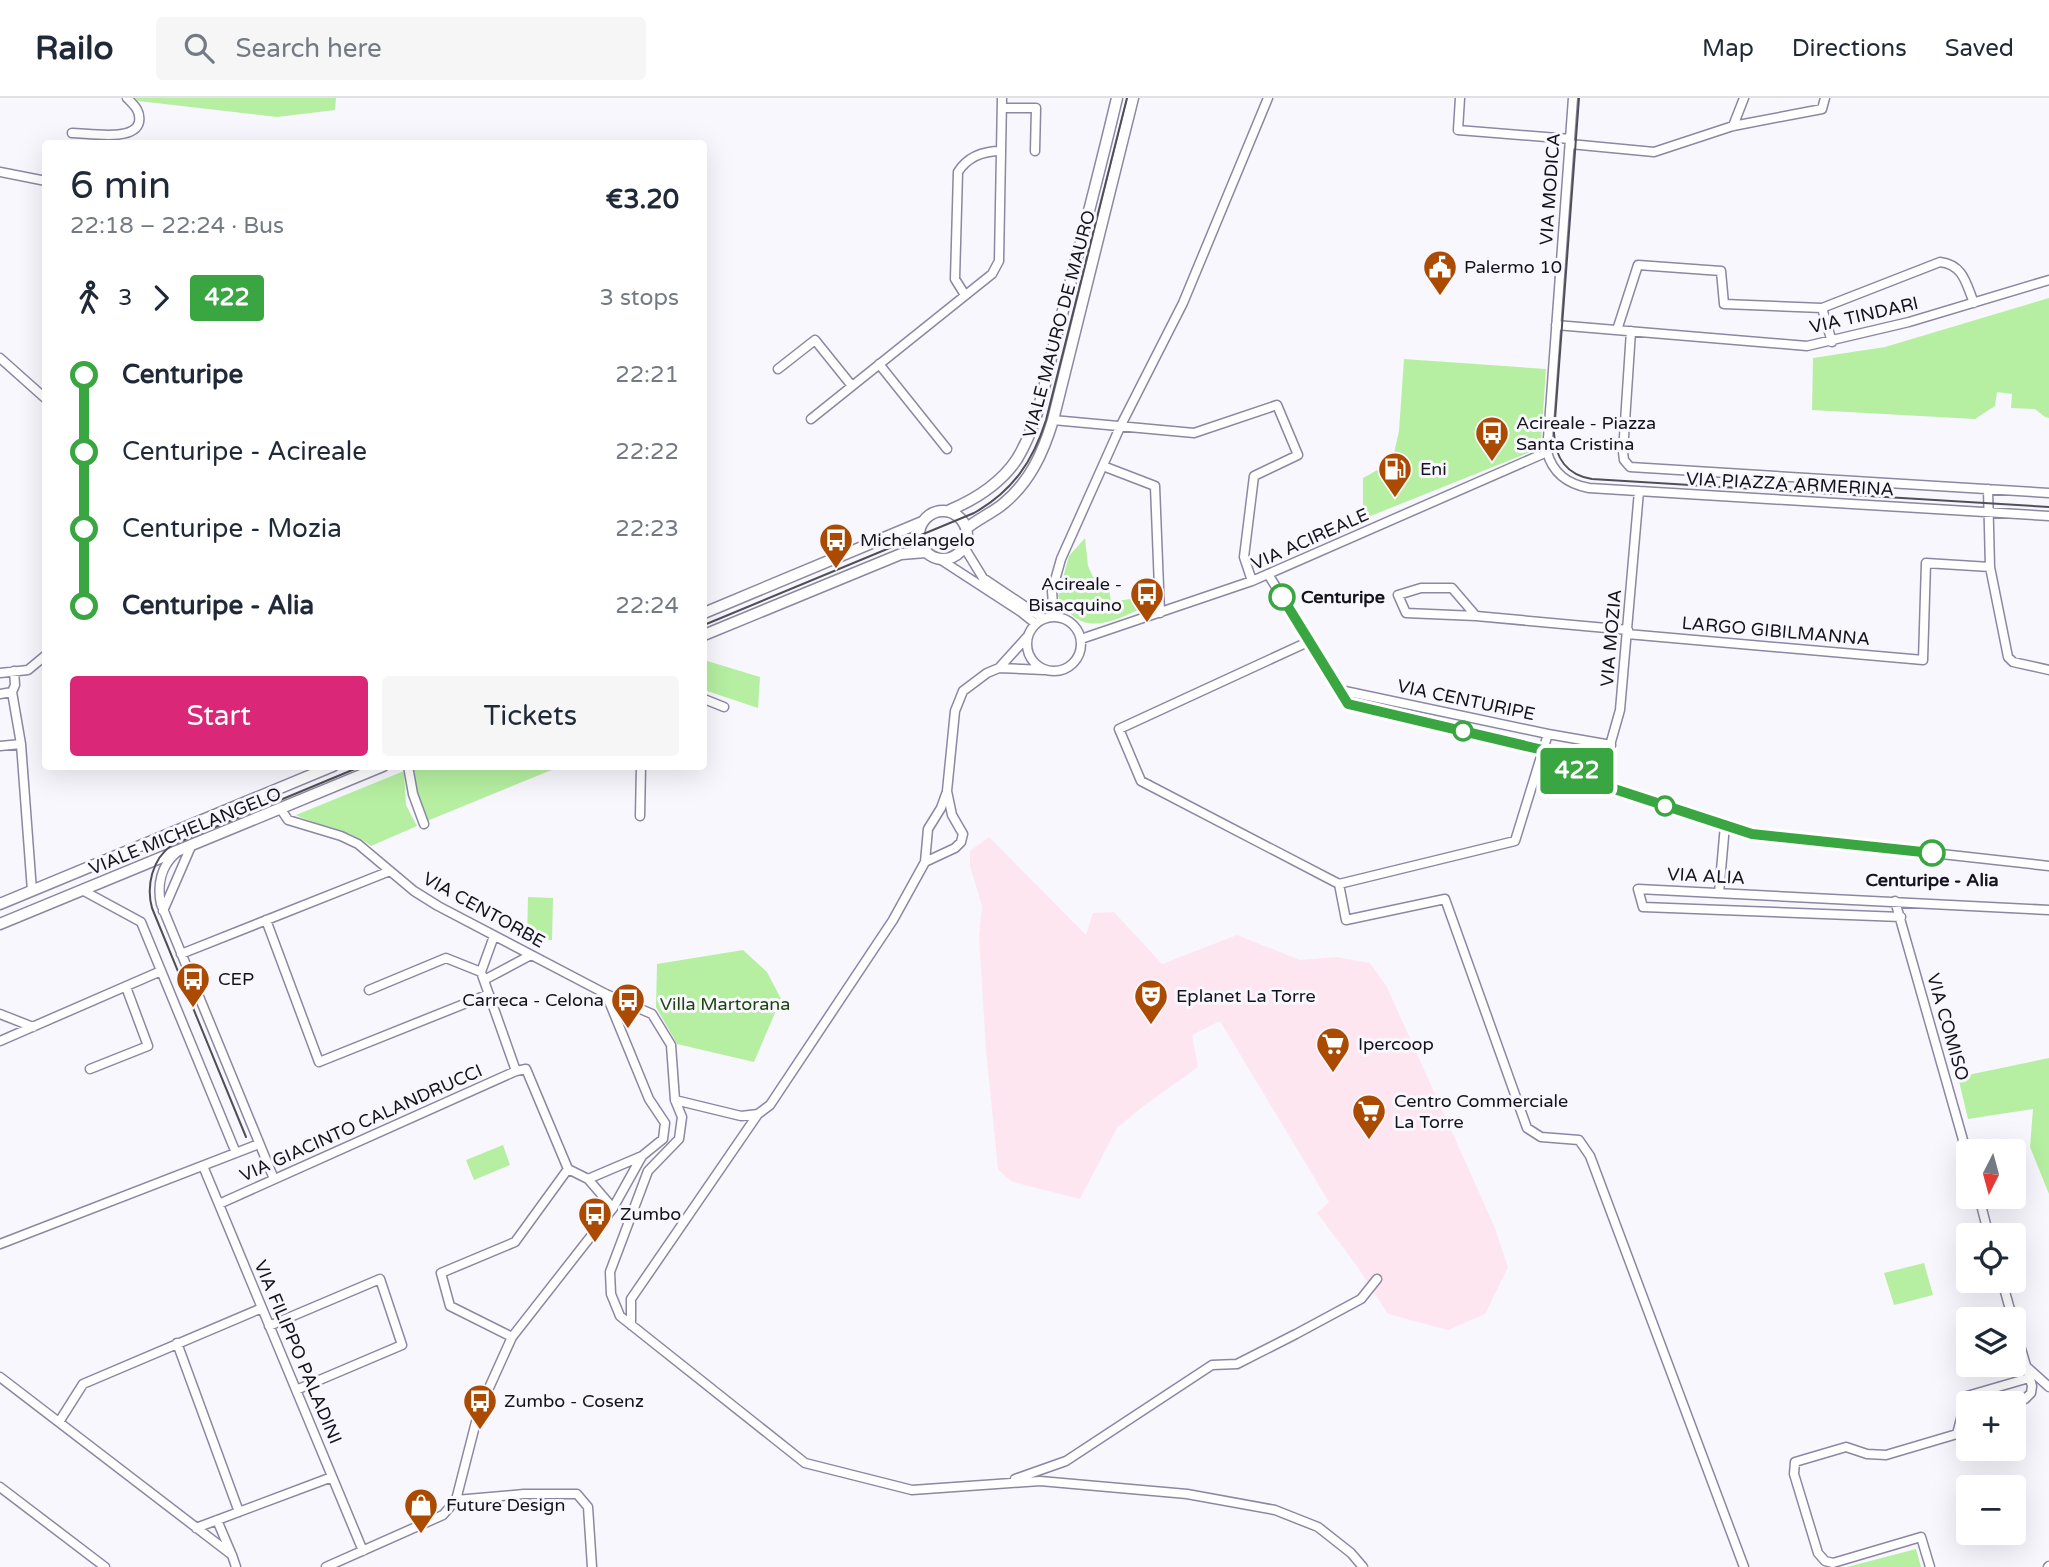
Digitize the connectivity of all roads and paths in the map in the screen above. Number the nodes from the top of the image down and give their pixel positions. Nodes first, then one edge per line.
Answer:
1 (127, 98) edge
2 (1002, 98) edge
3 (1117, 98) edge
4 (1133, 98) edge
5 (1268, 98) edge
6 (1460, 98) edge
7 (1573, 98) edge
8 (1744, 98) edge
9 (1825, 98) edge
10 (1002, 108) junction
11 (1734, 126) junction
12 (72, 133) dead end
13 (1570, 141) junction
14 (1001, 151) junction
15 (1035, 151) dead end
16 (0, 172) edge
17 (42, 180) edge
18 (2049, 280) edge
19 (965, 295) junction
20 (1974, 303) junction
21 (1822, 309) junction
22 (1556, 325) junction
23 (1617, 330) junction
24 (1631, 331) junction
25 (1832, 342) junction
26 (0, 358) edge
27 (879, 364) junction
28 (778, 369) dead end
29 (852, 386) junction
30 (42, 395) edge
31 (811, 419) dead end
32 (1052, 420) junction
33 (1121, 425) junction
34 (947, 449) dead end
35 (1547, 452) junction
36 (1103, 466) junction
37 (1988, 489) junction
38 (1639, 491) junction
39 (2049, 493) edge
40 (950, 510) junction
41 (1987, 512) junction
42 (2049, 516) edge
43 (922, 522) junction
44 (967, 528) junction
45 (964, 547) junction
46 (926, 552) junction
47 (938, 558) junction
48 (1990, 567) junction
49 (1268, 575) junction
50 (1252, 581) junction
51 (707, 611) edge
52 (1160, 613) junction
53 (1476, 616) junction
54 (1054, 617) junction
55 (1040, 621) junction
56 (1628, 632) junction
57 (707, 634) edge
58 (1027, 637) junction
59 (1080, 639) junction
60 (1310, 641) junction
61 (42, 658) edge
62 (999, 668) junction
63 (1044, 670) junction
64 (2049, 670) edge
65 (14, 671) junction
66 (0, 673) edge
67 (1340, 690) junction
68 (12, 692) junction
69 (0, 694) edge
70 (707, 700) edge
71 (724, 706) dead end
72 (1548, 734) junction
73 (21, 744) junction
74 (1611, 745) junction
75 (0, 746) edge
76 (1543, 750) junction
77 (323, 770) edge
78 (373, 770) edge
79 (409, 770) edge
80 (641, 770) edge
81 (1599, 784) junction
82 (947, 791) junction
83 (280, 808) junction
84 (640, 816) dead end
85 (932, 821) junction
86 (424, 824) dead end
87 (960, 825) junction
88 (1725, 825) junction
89 (927, 837) junction
90 (191, 844) junction
91 (180, 849) junction
92 (948, 851) junction
93 (925, 862) junction
94 (2049, 866) edge
95 (390, 871) junction
96 (1339, 884) junction
97 (82, 890) junction
98 (32, 891) junction
99 (1719, 893) junction
100 (1895, 901) junction
101 (0, 904) edge
102 (2049, 910) edge
103 (163, 911) junction
104 (1901, 917) junction
105 (266, 920) junction
106 (0, 924) edge
107 (494, 936) junction
108 (181, 954) junction
109 (531, 955) junction
110 (161, 971) junction
111 (483, 976) junction
112 (126, 986) junction
113 (369, 990) dead end
114 (489, 995) junction
115 (606, 995) junction
116 (0, 1014) edge
117 (33, 1027) junction
118 (0, 1041) edge
119 (90, 1069) dead end
120 (516, 1071) junction
121 (675, 1100) junction
122 (758, 1114) junction
123 (1963, 1139) edge
124 (259, 1144) junction
125 (236, 1153) junction
126 (642, 1156) junction
127 (203, 1166) junction
128 (568, 1169) junction
129 (274, 1179) junction
130 (587, 1179) junction
131 (219, 1204) junction
132 (613, 1208) junction
133 (0, 1244) edge
134 (1377, 1279) dead end
135 (262, 1308) junction
136 (270, 1325) junction
137 (631, 1325) junction
138 (512, 1337) junction
139 (177, 1343) junction
140 (2026, 1366) joint
141 (0, 1377) edge
142 (2029, 1378) junction
143 (2049, 1387) edge
144 (296, 1390) junction
145 (1984, 1391) edge
146 (2026, 1398) edge
147 (59, 1422) junction
148 (1956, 1434) edge
149 (332, 1477) junction
150 (1002, 1484) junction
151 (0, 1486) edge
152 (456, 1500) junction
153 (239, 1512) junction
154 (216, 1520) junction
155 (196, 1528) junction
156 (363, 1551) junction
157 (232, 1555) junction
158 (105, 1567) edge
159 (236, 1567) edge
160 (326, 1567) edge
161 (592, 1567) edge
162 (1363, 1567) edge
163 (1744, 1567) edge
164 (1930, 1567) edge

1 - 12 street
2 - 10 street
3 - 40 street, VIALE MAURO DE MAURO
4 - 32 street, VIALE MAURO DE MAURO
5 - 33 street
6 - 13 street
7 - 13 street, VIA MODICA
8 - 11 street
9 - 11 street
10 - 14 street
10 - 15 street
11 - 13 street
13 - 22 street, VIA MODICA
14 - 19 street
14 - 19 street
16 - 17 street
18 - 20 street, VIA TINDARI
19 - 27 street
20 - 21 street
20 - 25 street, VIA TINDARI
21 - 23 street
21 - 25 street
22 - 23 street, VIA TINDARI
22 - 35 street, VIA MODICA
23 - 24 street, VIA TINDARI
24 - 25 street, VIA TINDARI
24 - 37 street, VIA PIAZZA ARMERINA
26 - 30 street
27 - 29 street
27 - 34 street
28 - 29 street
29 - 31 street
32 - 33 street
32 - 44 street, VIALE MAURO DE MAURO
33 - 36 street
33 - 50 street
35 - 38 street, VIA PIAZZA ARMERINA
35 - 49 street, VIA ACIREALE
36 - 52 street
36 - 54 street
37 - 39 street, VIA PIAZZA ARMERINA
37 - 41 street
38 - 41 street, VIA PIAZZA ARMERINA
38 - 56 street, VIA MOZIA
40 - 43 street
40 - 44 street
41 - 42 street, VIA PIAZZA ARMERINA
41 - 48 street
43 - 46 street
43 - 51 street
44 - 45 street
45 - 47 street
45 - 55 street
46 - 47 street
46 - 57 street
47 - 55 street
48 - 56 street, LARGO GIBILMANNA
48 - 64 street
49 - 50 street, VIA ACIREALE
49 - 60 street
50 - 52 street, VIA ACIREALE
52 - 59 street, VIA ACIREALE
53 - 53 street, LARGO GIBILMANNA
53 - 56 street, LARGO GIBILMANNA
54 - 55 street
54 - 59 street
55 - 58 street
56 - 74 street, VIA MOZIA
58 - 62 street
58 - 63 street
59 - 63 street
60 - 67 street
60 - 96 street
61 - 65 street
62 - 63 street
62 - 82 street
65 - 66 street
65 - 68 street
67 - 72 street, VIA CENTURIPE
67 - 76 street
68 - 69 street
68 - 73 street
70 - 71 street
72 - 74 street
72 - 76 street, VIA CENTURIPE
73 - 75 street
73 - 98 street
74 - 81 street, VIA MOZIA
76 - 81 street
76 - 96 street, VIA CENTURIPE
77 - 98 street, VIALE MICHELANGELO
78 - 83 street, VIALE MICHELANGELO
79 - 86 street
80 - 84 street
81 - 88 street
82 - 85 street
82 - 87 street
83 - 90 street, VIALE MICHELANGELO
83 - 95 street, VIA CENTORBE
85 - 87 street
85 - 89 street
87 - 92 street
88 - 94 street
88 - 99 street
89 - 92 street
89 - 93 street
90 - 91 street, VIALE MICHELANGELO
90 - 103 street
91 - 97 street, VIALE MICHELANGELO
91 - 103 street
92 - 93 street
93 - 122 street
95 - 105 street
95 - 107 street, VIA CENTORBE
96 - 163 street
97 - 106 street, VIALE MICHELANGELO
97 - 110 street
98 - 101 street, VIALE MICHELANGELO
99 - 100 street, VIA ALIA
99 - 104 street, VIA ALIA
100 - 102 street, VIA ALIA
100 - 104 street, VIA COMISO
103 - 108 street
104 - 123 street, VIA COMISO
105 - 108 street
105 - 114 street
107 - 109 street, VIA CENTORBE
107 - 111 street
108 - 124 street
109 - 111 street
109 - 115 street, VIA CENTORBE
110 - 112 street
110 - 125 street
111 - 113 street
111 - 114 street
112 - 117 street
112 - 119 street
114 - 120 street
115 - 121 street, VIA CENTORBE
115 - 126 street
116 - 117 street
117 - 118 street
120 - 128 street
120 - 129 street, VIA GIACINTO CALANDRUCCI
121 - 122 street
121 - 137 street, VIA CENTORBE
122 - 137 street
124 - 125 street
124 - 129 street
125 - 127 street
126 - 130 street
126 - 132 street
127 - 131 street, VIA FILIPPO PALADINI
127 - 133 street
128 - 130 street
128 - 138 street
129 - 131 street, VIA GIACINTO CALANDRUCCI
130 - 132 street
131 - 135 street, VIA FILIPPO PALADINI
132 - 138 street
134 - 150 street
135 - 136 street, VIA FILIPPO PALADINI
135 - 139 street
136 - 144 street, VIA FILIPPO PALADINI
136 - 144 street
137 - 150 street, VIA CENTORBE
138 - 152 street
139 - 147 street
139 - 153 street
140 - 142 street
140 - 143 street
141 - 147 street
142 - 145 street
142 - 146 street
144 - 149 street, VIA FILIPPO PALADINI
147 - 155 street
148 - 164 street
149 - 153 street
149 - 156 street, VIA FILIPPO PALADINI
150 - 162 street, VIA CENTORBE
151 - 158 street
152 - 156 street
152 - 161 street
153 - 154 street
154 - 155 street
154 - 157 street
155 - 157 street
156 - 160 street
157 - 159 street

